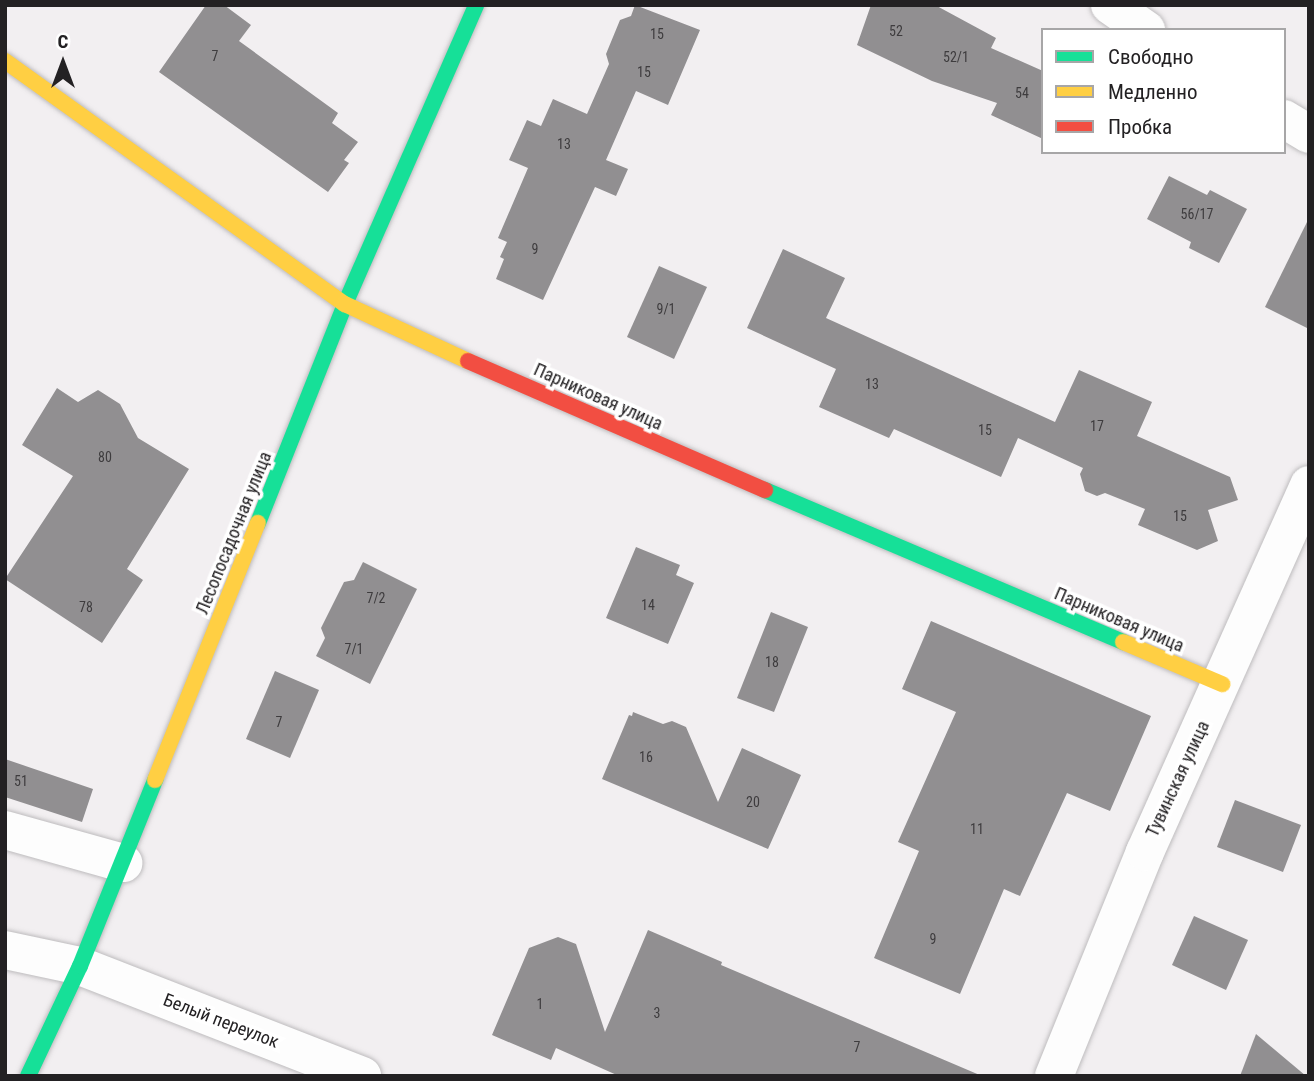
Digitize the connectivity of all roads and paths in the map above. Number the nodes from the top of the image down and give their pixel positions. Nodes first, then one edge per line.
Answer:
1 (476, 5) edge
2 (1110, 5) edge
3 (1143, 28) edge
4 (5, 61) edge
5 (1286, 121) edge
6 (1309, 134) edge
7 (345, 304) junction
8 (1309, 485) edge
9 (1222, 684) junction
10 (5, 830) edge
11 (123, 863) junction
12 (5, 950) edge
13 (80, 966) junction
14 (28, 1076) edge
15 (362, 1076) edge
16 (1054, 1076) edge

1 - 7 street, Лесопосадочная улица
2 - 3 street
4 - 7 street, Парниковая улица
5 - 6 street
7 - 9 street, Парниковая улица
7 - 11 street, Лесопосадочная улица
8 - 9 street, Тувинская улица
9 - 16 street, Тувинская улица
10 - 11 street
11 - 13 street, Лесопосадочная улица
12 - 13 street, Белый переулок
13 - 14 street, Лесопосадочная улица
13 - 15 street, Белый переулок

